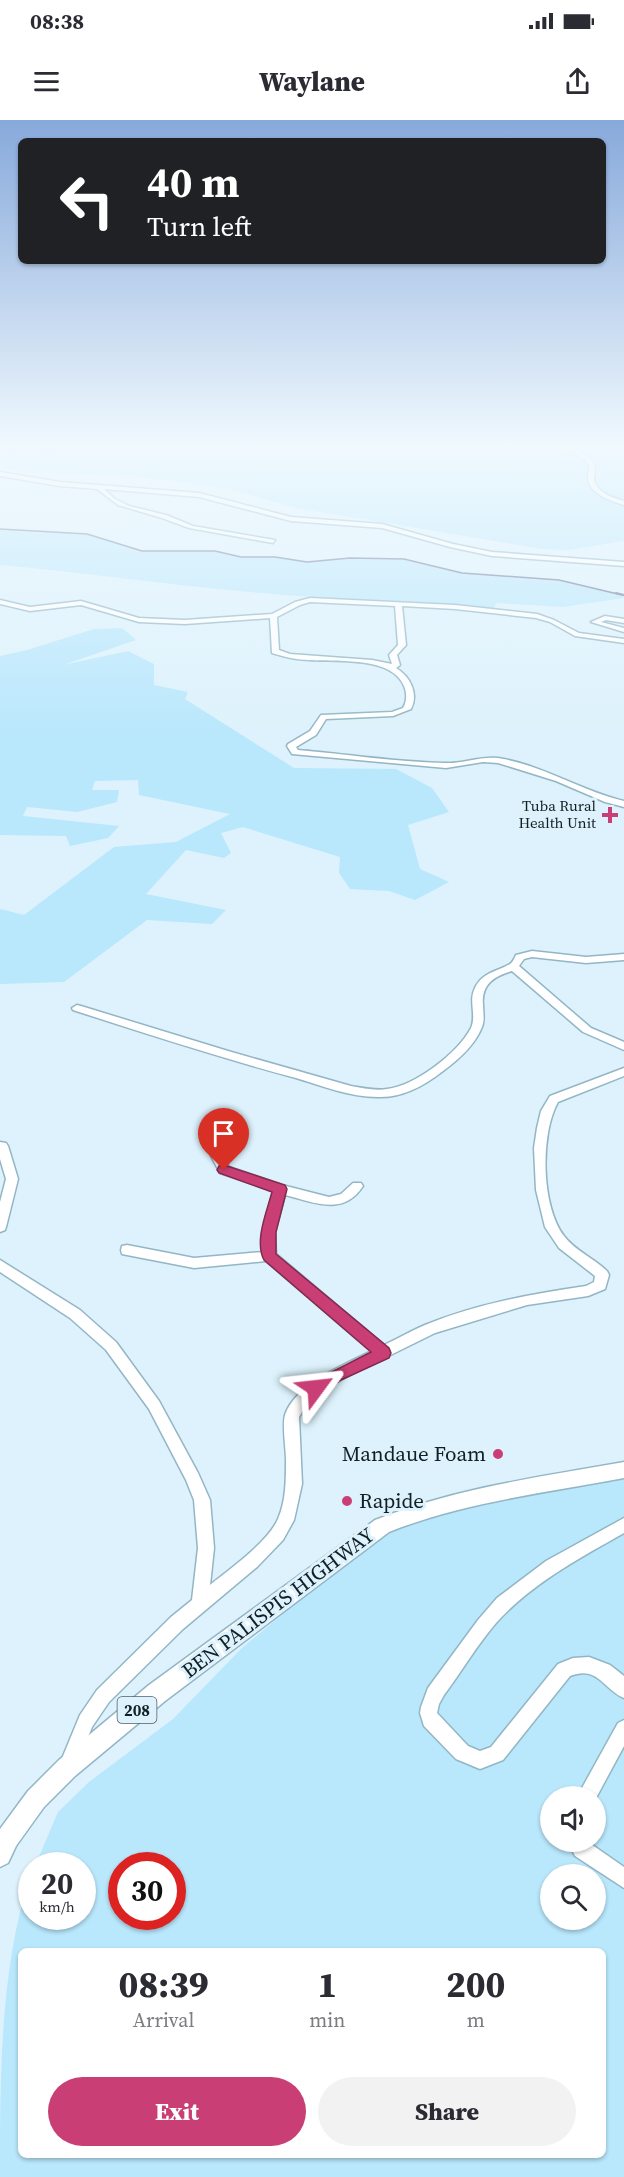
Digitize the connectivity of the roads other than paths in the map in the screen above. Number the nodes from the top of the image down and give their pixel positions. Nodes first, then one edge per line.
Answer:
1 (449, 543) edge
2 (624, 564) edge
3 (0, 602) edge
4 (398, 605) junction
5 (273, 616) junction
6 (624, 621) edge
7 (624, 630) edge
8 (624, 640) edge
9 (392, 667) junction
10 (624, 804) edge
11 (624, 957) edge
12 (514, 967) junction
13 (77, 1008) dead end
14 (624, 1046) edge
15 (624, 1072) edge
16 (2, 1146) dead end
17 (217, 1156) dead end
18 (357, 1186) dead end
19 (280, 1189) junction
20 (0, 1227) edge
21 (127, 1251) dead end
22 (269, 1256) junction
23 (0, 1265) edge
24 (383, 1353) junction
25 (624, 1470) edge
26 (624, 1525) edge
27 (200, 1604) junction
28 (624, 1689) edge
29 (624, 1729) edge
30 (67, 1768) junction
31 (591, 1786) edge
32 (586, 1852) edge
33 (0, 1855) edge
34 (624, 1878) edge

1 - 2 street
3 - 5 street
4 - 5 street
4 - 8 street
4 - 9 street
5 - 9 street
6 - 7 street
9 - 10 street
11 - 12 street
12 - 13 street
12 - 14 street
15 - 24 street
16 - 20 street
17 - 19 street
18 - 19 street
19 - 22 street
21 - 22 street
22 - 24 street
23 - 27 street
24 - 27 street
25 - 30 main road, BEN PALISPIS HIGHWAY / 208
26 - 28 street
27 - 30 street
29 - 31 street
30 - 33 main road, BEN PALISPIS HIGHWAY / 208
32 - 34 street

